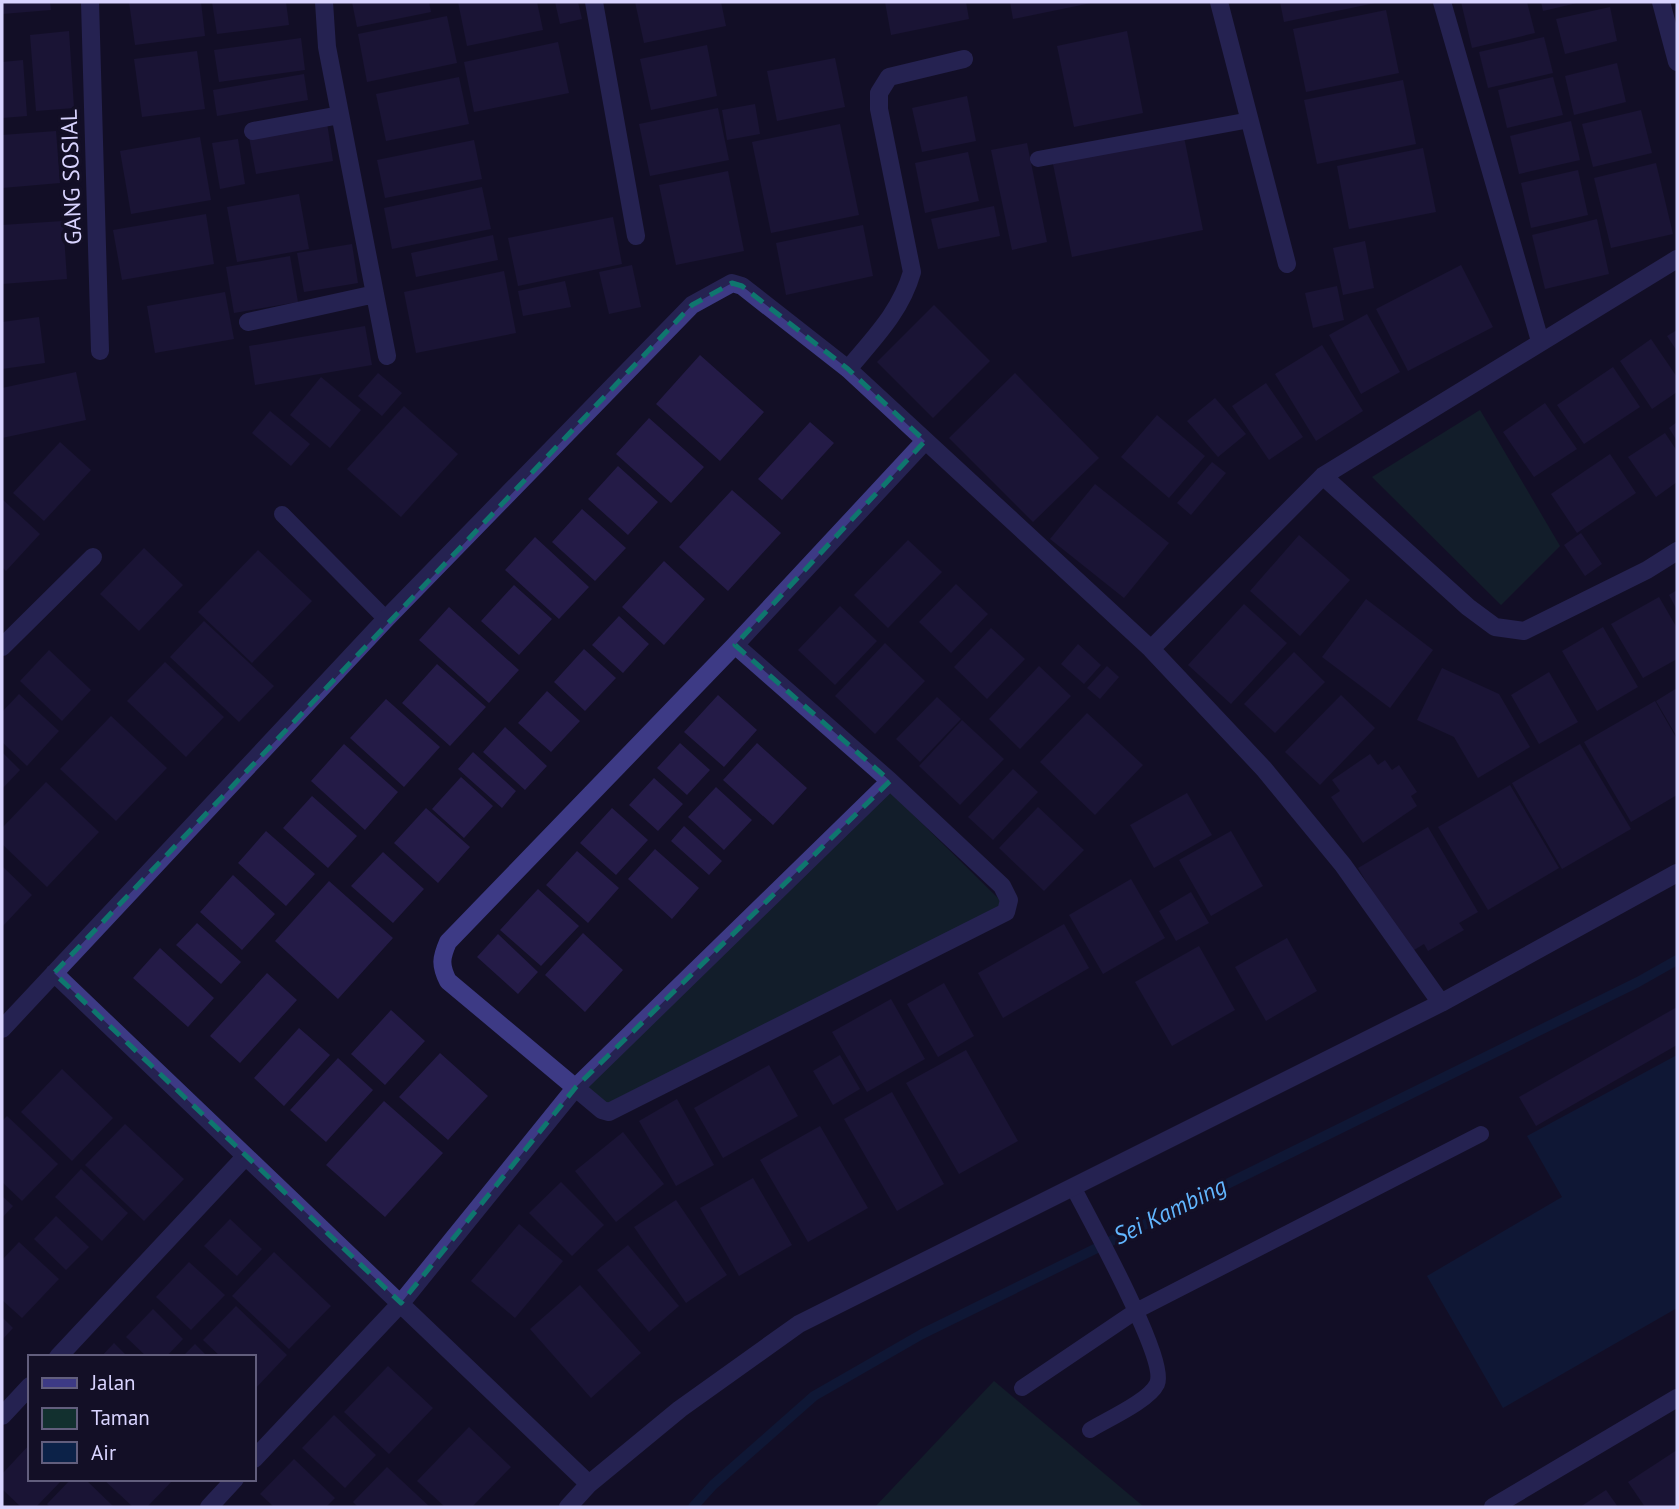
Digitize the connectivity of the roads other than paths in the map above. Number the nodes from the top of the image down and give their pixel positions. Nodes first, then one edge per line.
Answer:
1 (90, 2) edge
2 (324, 2) edge
3 (594, 2) edge
4 (1219, 2) edge
5 (1442, 2) edge
6 (1661, 2) edge
7 (964, 59) dead end
8 (1677, 62) edge
9 (340, 115) junction
10 (1250, 120) junction
11 (253, 131) dead end
12 (1038, 159) dead end
13 (636, 236) dead end
14 (1677, 259) edge
15 (1287, 264) dead end
16 (375, 294) junction
17 (248, 322) dead end
18 (1540, 341) junction
19 (100, 351) dead end
20 (387, 356) dead end
21 (848, 369) junction
22 (925, 441) junction
23 (1322, 476) junction
24 (282, 514) dead end
25 (1677, 551) edge
26 (93, 557) dead end
27 (386, 619) junction
28 (735, 645) junction
29 (2, 646) edge
30 (1151, 649) junction
31 (890, 781) junction
32 (1677, 873) edge
33 (54, 973) junction
34 (1441, 1003) junction
35 (2, 1028) edge
36 (576, 1087) junction
37 (1481, 1134) dead end
38 (245, 1157) junction
39 (1073, 1187) junction
40 (401, 1303) junction
41 (1136, 1311) junction
42 (60, 1355) edge
43 (28, 1388) edge
44 (1022, 1388) dead end
45 (1677, 1398) edge
46 (2, 1416) edge
47 (1090, 1430) dead end
48 (256, 1458) edge
49 (233, 1481) edge
50 (589, 1484) junction
51 (209, 1507) edge
52 (568, 1507) edge
53 (1493, 1507) edge

1 - 19 street, GANG SOSIAL
2 - 9 street
3 - 13 street
4 - 10 street
5 - 18 street
6 - 8 street
7 - 21 street
9 - 11 street
9 - 16 street
10 - 12 lane
10 - 15 street
14 - 18 street
16 - 17 street
16 - 20 street
18 - 23 street
21 - 22 street
21 - 27 street
22 - 28 street
22 - 30 street
23 - 25 street
23 - 30 street
24 - 27 lane
26 - 29 street
27 - 33 street
28 - 31 street
28 - 36 street
30 - 34 street
31 - 36 street
31 - 36 street
32 - 34 street
33 - 35 street
33 - 38 street
34 - 39 street
36 - 40 street
37 - 41 lane
38 - 40 street
38 - 42 street
39 - 41 lane
39 - 50 street
40 - 48 street
40 - 50 street
41 - 44 lane
41 - 47 lane
43 - 46 street
45 - 53 street
49 - 51 street
50 - 52 street

